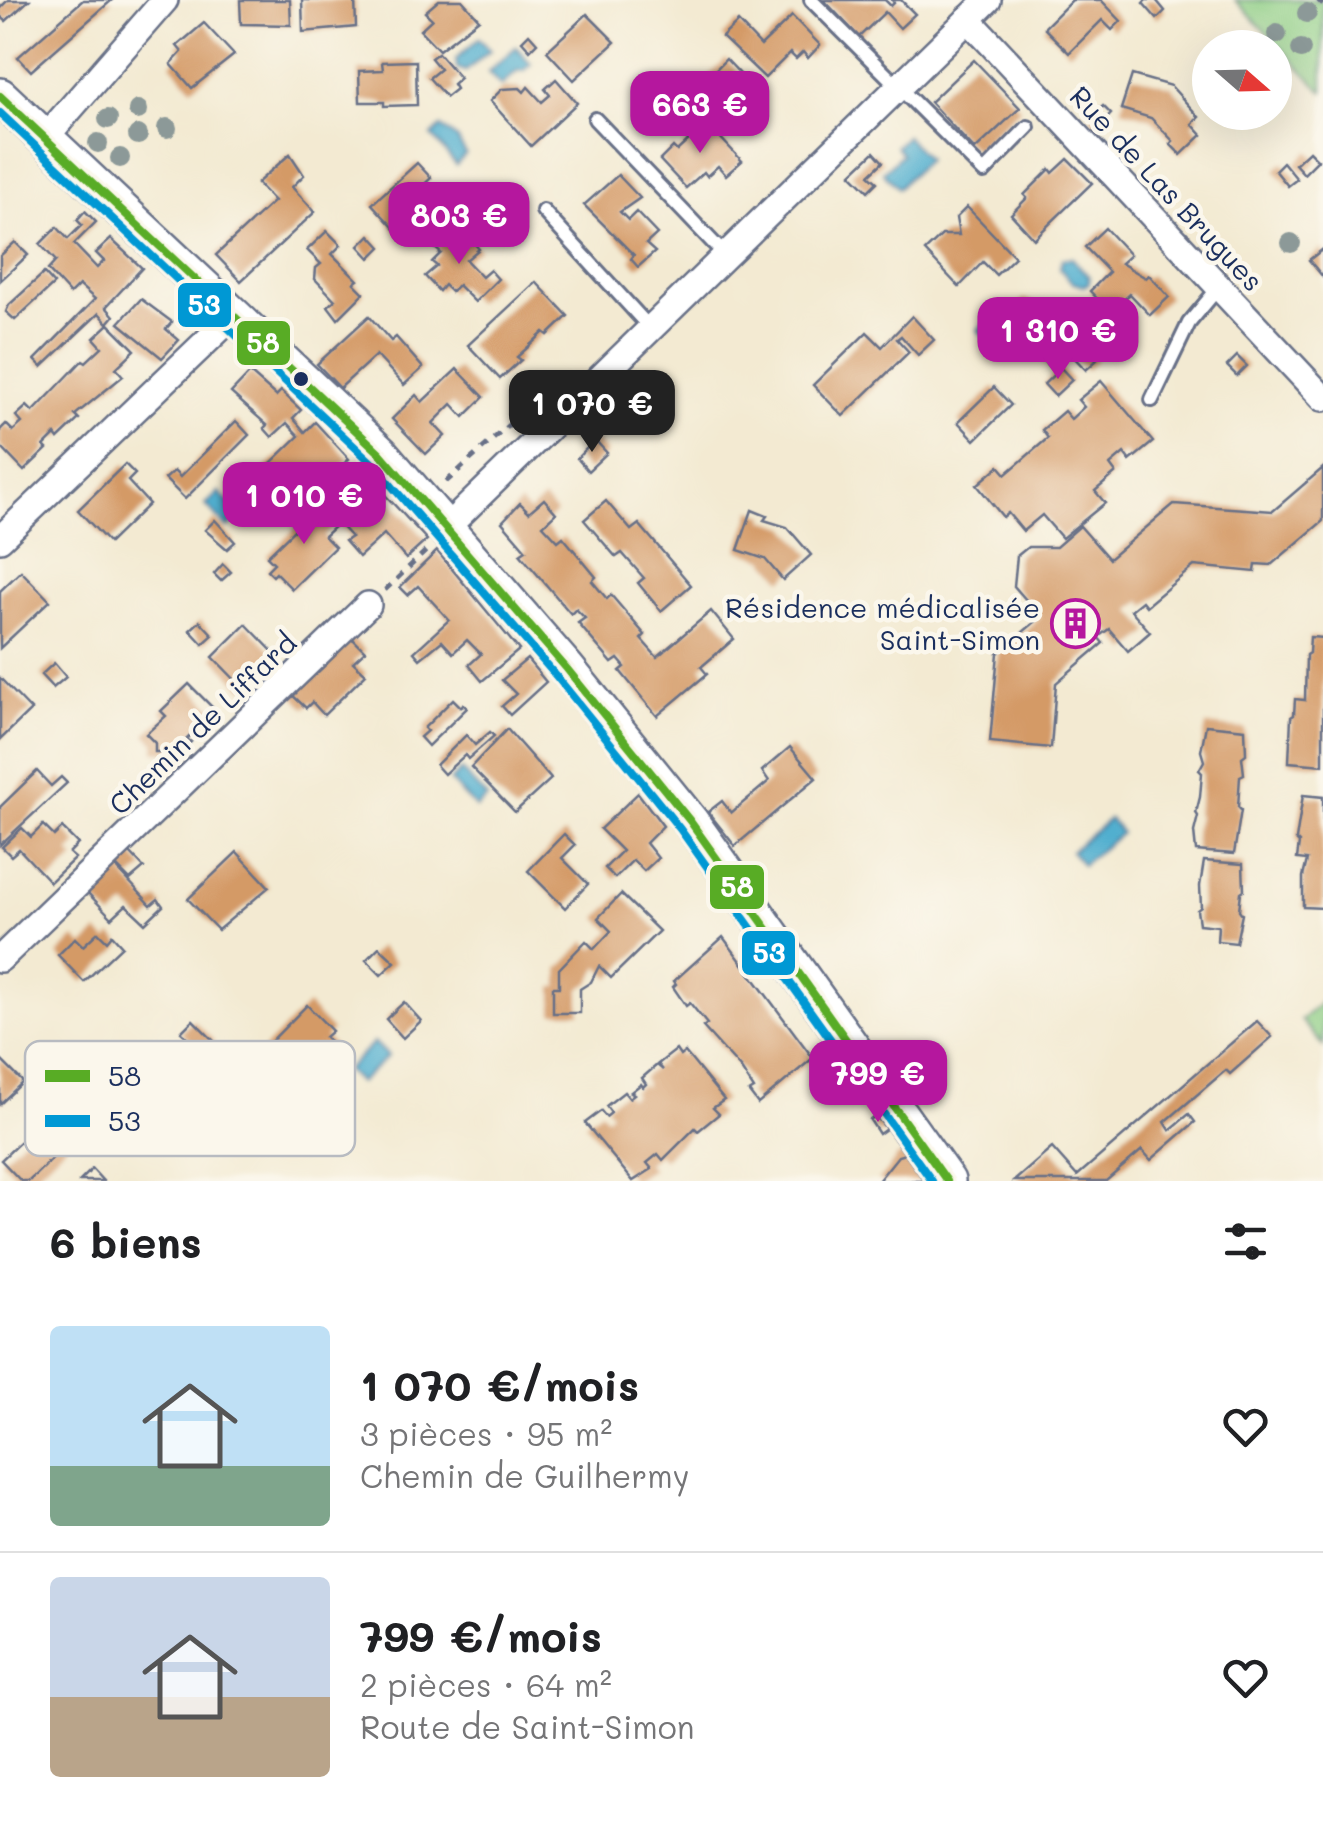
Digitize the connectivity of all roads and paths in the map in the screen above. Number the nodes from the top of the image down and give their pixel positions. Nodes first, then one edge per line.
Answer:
1 (165, 0) edge
2 (811, 0) edge
3 (988, 0) edge
4 (968, 19) junction
5 (897, 88) junction
6 (0, 96) edge
7 (595, 119) dead end
8 (1028, 126) dead end
9 (44, 139) junction
10 (544, 211) dead end
11 (726, 254) junction
12 (1219, 287) junction
13 (234, 315) junction
14 (650, 328) junction
15 (1323, 398) edge
16 (1152, 400) dead end
17 (445, 529) junction
18 (0, 538) edge
19 (368, 605) joint
20 (0, 959) edge
21 (947, 1181) edge

1 - 9 street
2 - 5 lane
3 - 4 street
4 - 5 street
4 - 12 street, Rue de Las Brugues
5 - 8 lane
5 - 11 street
6 - 9 main road
7 - 11 lane
9 - 13 main road
10 - 14 lane
11 - 14 street
12 - 15 street, Rue de Las Brugues
12 - 16 lane
13 - 17 main road
13 - 18 street
14 - 17 street
17 - 19 path
17 - 21 main road
19 - 20 street, Chemin de Liffard

